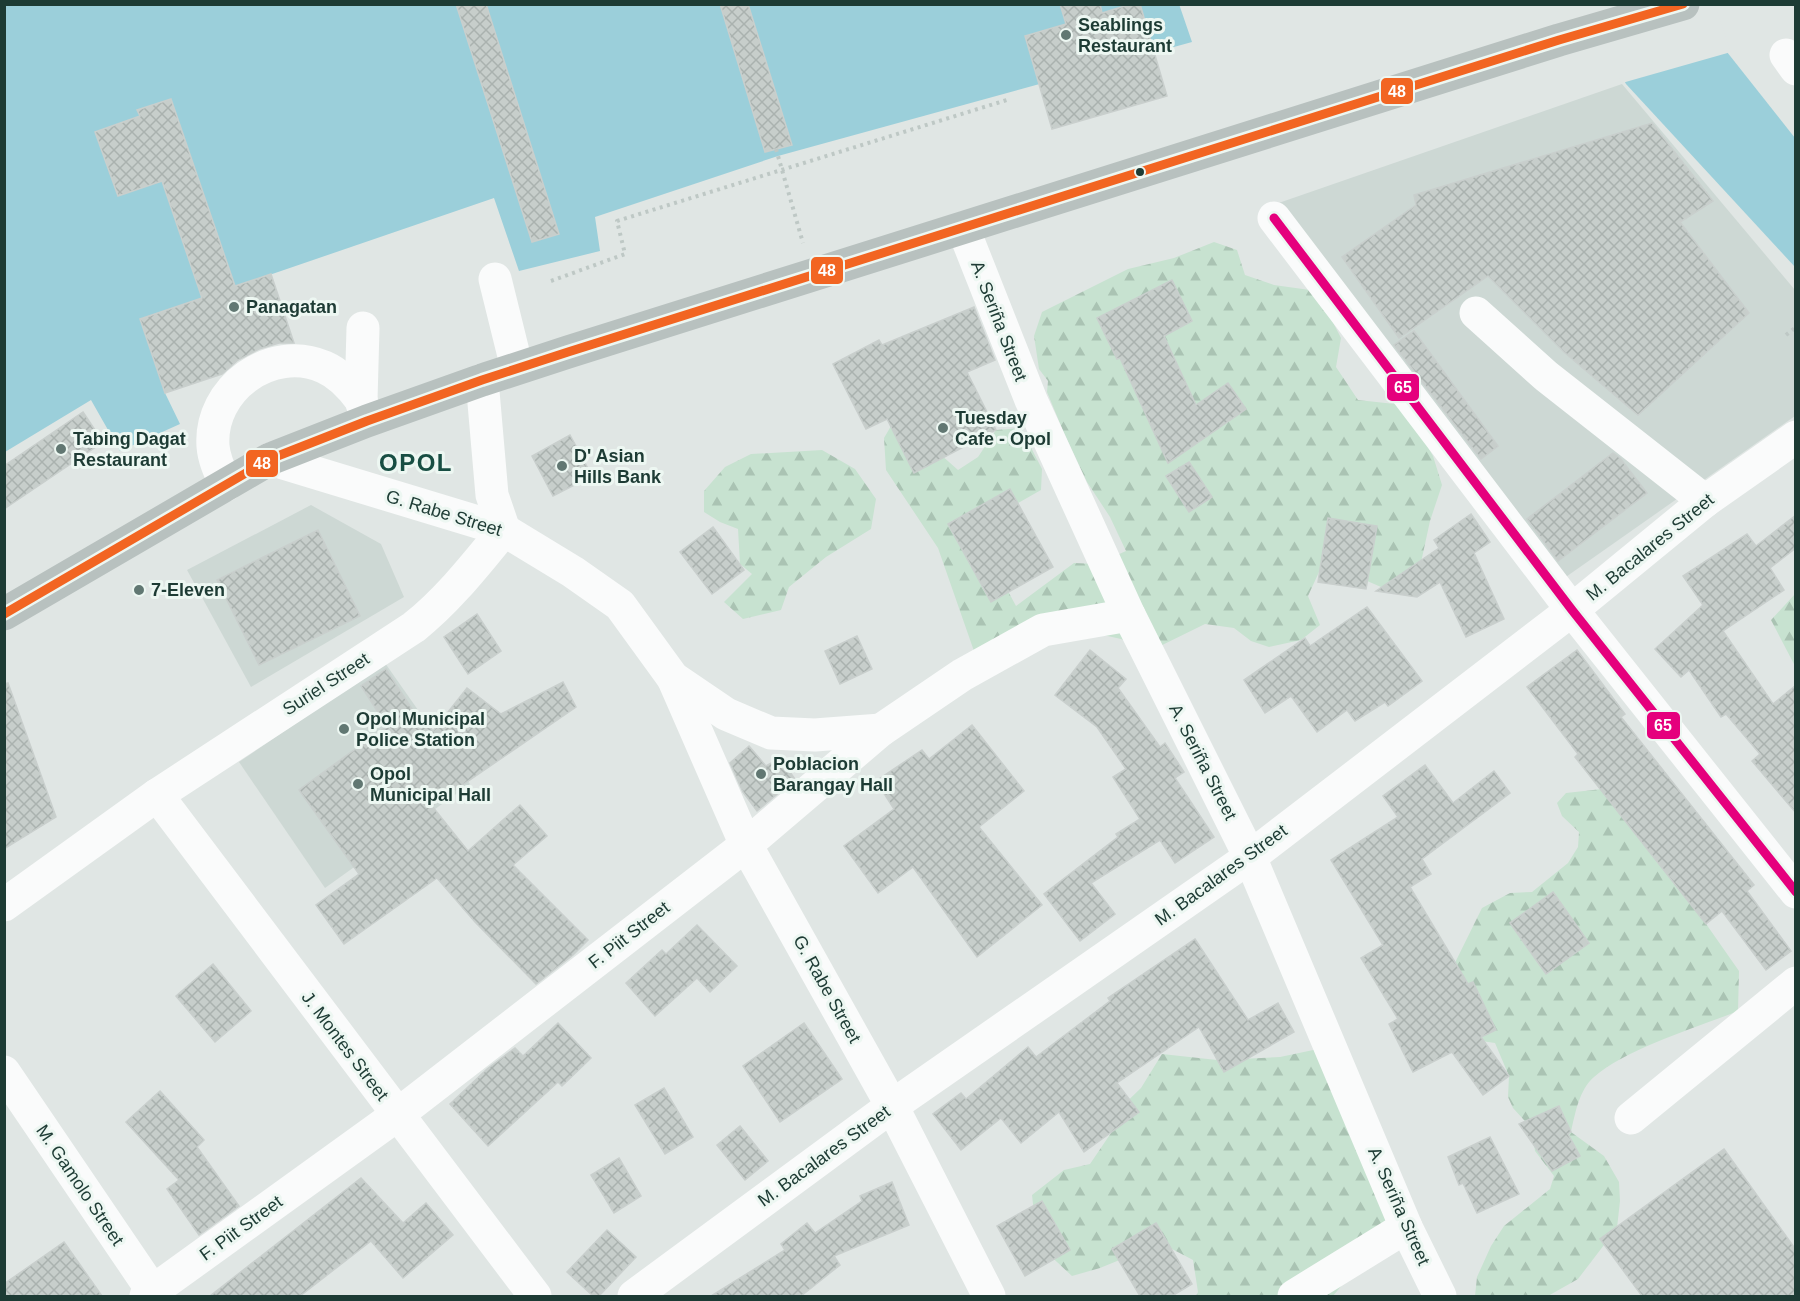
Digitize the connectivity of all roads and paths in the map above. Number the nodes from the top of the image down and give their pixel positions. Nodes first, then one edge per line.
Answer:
1 (1683, 4) edge
2 (1010, 99) dead end
3 (776, 149) dead end
4 (782, 170) junction
5 (1274, 218) dead end
6 (963, 228) junction
7 (813, 276) junction
8 (495, 279) dead end
9 (551, 281) dead end
10 (1476, 313) dead end
11 (1796, 327) edge
12 (363, 328) dead end
13 (1786, 334) dead end
14 (517, 368) junction
15 (482, 380) junction
16 (364, 411) junction
17 (1791, 447) edge
18 (270, 459) junction
19 (226, 485) junction
20 (1705, 501) junction
21 (504, 530) junction
22 (1572, 610) junction
23 (4, 614) edge
24 (1129, 615) junction
25 (673, 678) junction
26 (881, 729) junction
27 (157, 795) junction
28 (746, 845) junction
29 (1250, 856) junction
30 (1796, 892) edge
31 (4, 905) edge
32 (1796, 983) edge
33 (4, 1072) edge
34 (892, 1106) junction
35 (397, 1115) junction
36 (1631, 1118) dead end
37 (1406, 1227) junction
38 (152, 1295) edge
39 (535, 1296) edge
40 (634, 1296) edge
41 (989, 1296) edge
42 (1294, 1296) edge
43 (1440, 1296) edge

1 - 6 highway
2 - 4 path
3 - 4 path
4 - 7 path
4 - 9 path
5 - 22 street
6 - 7 highway
6 - 24 street, A. Seriña Street
7 - 14 highway
8 - 14 street
10 - 20 street
11 - 13 path
12 - 16 street
14 - 15 highway
15 - 16 highway
15 - 21 street
16 - 18 highway
16 - 19 street
17 - 20 street, M. Bacalares Street
18 - 19 highway
18 - 21 street, G. Rabe Street
19 - 23 highway
20 - 22 street, M. Bacalares Street
21 - 25 street, G. Rabe Street
21 - 27 street, Suriel Street
22 - 29 street, M. Bacalares Street
22 - 30 street
24 - 26 street, F. Piit Street
24 - 29 street, A. Seriña Street
25 - 26 street, G. Rabe Street
25 - 28 street, G. Rabe Street
26 - 28 street, F. Piit Street
27 - 31 street, Suriel Street
27 - 35 street, J. Montes Street
28 - 34 street, G. Rabe Street
28 - 35 street, F. Piit Street
29 - 34 street, M. Bacalares Street
29 - 37 street, A. Seriña Street
32 - 36 street
33 - 38 street, M. Gamolo Street
34 - 40 street, M. Bacalares Street
34 - 41 street, G. Rabe Street
35 - 38 street, F. Piit Street
35 - 39 street, J. Montes Street
37 - 42 street
37 - 43 street, A. Seriña Street

